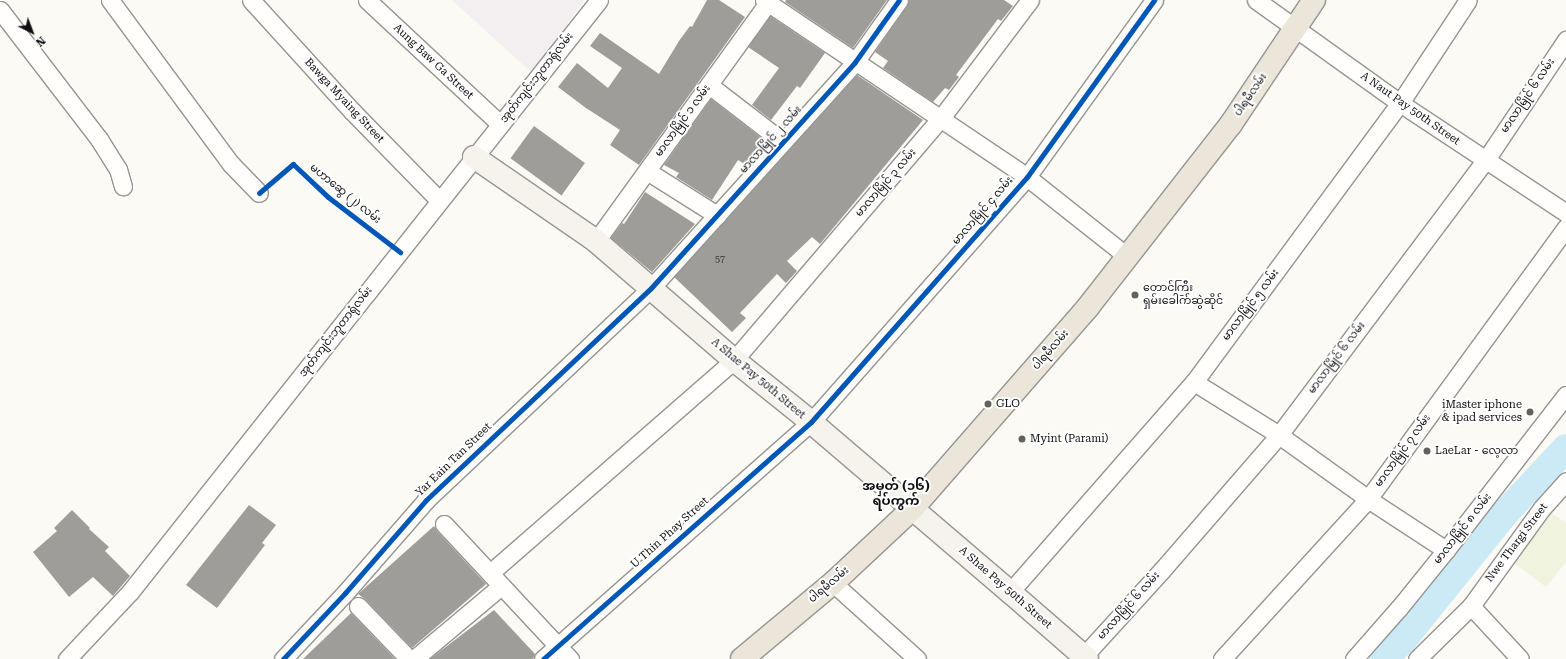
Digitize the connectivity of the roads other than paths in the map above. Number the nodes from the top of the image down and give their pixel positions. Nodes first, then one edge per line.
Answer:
1 (110, 0) edge
2 (251, 0) edge
3 (367, 0) edge
4 (599, 0) edge
5 (899, 0) edge
6 (1030, 0) edge
7 (1154, 0) edge
8 (1256, 0) edge
9 (1314, 0) edge
10 (1468, 0) edge
11 (767, 1) edge
12 (0, 10) edge
13 (1296, 28) junction
14 (1566, 40) edge
15 (855, 62) junction
16 (709, 85) junction
17 (1400, 103) junction
18 (941, 118) junction
19 (500, 124) junction
20 (783, 142) junction
21 (474, 157) junction
22 (1485, 161) junction
23 (647, 171) junction
24 (1026, 178) junction
25 (123, 186) dead end
26 (259, 193) dead end
27 (439, 200) junction
28 (1566, 213) edge
29 (717, 215) junction
30 (1566, 228) edge
31 (596, 241) junction
32 (1128, 256) junction
33 (651, 288) junction
34 (734, 360) junction
35 (1194, 382) junction
36 (1566, 395) edge
37 (811, 422) junction
38 (1279, 435) junction
39 (1566, 482) edge
40 (1368, 499) junction
41 (912, 509) junction
42 (444, 524) dead end
43 (1446, 550) junction
44 (495, 580) junction
45 (833, 583) junction
46 (1010, 592) junction
47 (358, 606) dead end
48 (1471, 606) junction
49 (558, 646) junction
50 (748, 657) edge
51 (1084, 658) edge
52 (67, 659) edge
53 (283, 659) edge
54 (408, 659) edge
55 (414, 659) edge
56 (543, 659) edge
57 (570, 659) edge
58 (917, 659) edge
59 (1222, 659) edge
60 (1354, 659) edge
61 (1417, 659) edge
62 (1520, 659) edge

1 - 26 street
2 - 27 street, Bawga Myaing Street
3 - 19 street, Aung Baw Ga Street
4 - 19 street, အုတ်ကျင်းဘူတာရုံလမ်း
5 - 15 street, မာလာမြိုင် ၂ လမ်း
6 - 18 street, မာလာမြိုင် ၃ လမ်း
7 - 24 street, မာလာမြိုင် ၄ လမ်း
8 - 13 street, A Naut Pay 50th Street
9 - 13 main road, ပါရမီလမ်း
10 - 17 street, မာလာမြိုင် ၅ လမ်း
11 - 15 street
11 - 16 street, မာလာမြိုင် ၁ လမ်း
12 - 25 street
13 - 17 street, A Naut Pay 50th Street
13 - 32 main road, ပါရမီလမ်း
14 - 22 street, မာလာမြိုင် ၆ လမ်း
15 - 18 street
15 - 20 street, မာလာမြိုင် ၂ လမ်း
16 - 20 street
16 - 23 street, မာလာမြိုင် ၁ လမ်း
17 - 22 street, A Naut Pay 50th Street
17 - 35 street, မာလာမြိုင် ၅ လမ်း
18 - 24 street
18 - 34 street, မာလာမြိုင် ၃ လမ်း
19 - 21 street, အုတ်ကျင်းဘူတာရုံလမ်း
20 - 29 street, မာလာမြိုင် ၂ လမ်း
21 - 27 street, အုတ်ကျင်းဘူတာရုံလမ်း
21 - 31 street, A Shae Pay 50th Street
22 - 28 street, A Naut Pay 50th Street
22 - 38 street, မာလာမြိုင် ၆ လမ်း
23 - 29 street
23 - 31 street, မာလာမြိုင် ၁ လမ်း
24 - 32 street
24 - 37 street, မာလာမြိုင် ၄ လမ်း
27 - 52 street, အုတ်ကျင်းဘူတာရုံလမ်း
29 - 33 street, မာလာမြိုင် ၂ လမ်း
30 - 40 street, မာလာမြိုင် ၇ လမ်း
31 - 33 street, A Shae Pay 50th Street
32 - 41 main road, ပါရမီလမ်း
33 - 34 street, A Shae Pay 50th Street
33 - 53 street, Yar Eain Tan Street
34 - 37 street, A Shae Pay 50th Street
34 - 44 street, မာလာမြိုင် ၃ လမ်း
35 - 38 street
35 - 46 street, မာလာမြိုင် ၅ လမ်း
36 - 43 street, မာလာမြိုင် ၈ လမ်း
37 - 41 street, A Shae Pay 50th Street
37 - 49 street, U Thin Phay Street
38 - 40 street
38 - 51 street, မာလာမြိုင် ၆ လမ်း
39 - 48 street, Nwe Thargi Street
40 - 43 street
40 - 59 street, မာလာမြိုင် ၇ လမ်း
41 - 45 main road, ပါရမီလမ်း
41 - 46 street, A Shae Pay 50th Street
42 - 44 street
43 - 60 street, မာလာမြိုင် ၈ လမ်း
44 - 49 street
44 - 55 street, မာလာမြိုင် ၃ လမ်း
45 - 50 main road, ပါရမီလမ်း
45 - 58 street
46 - 51 street, A Shae Pay 50th Street
47 - 54 street
48 - 61 street, Nwe Thargi Street
48 - 62 street
49 - 56 street, U Thin Phay Street
49 - 57 street

